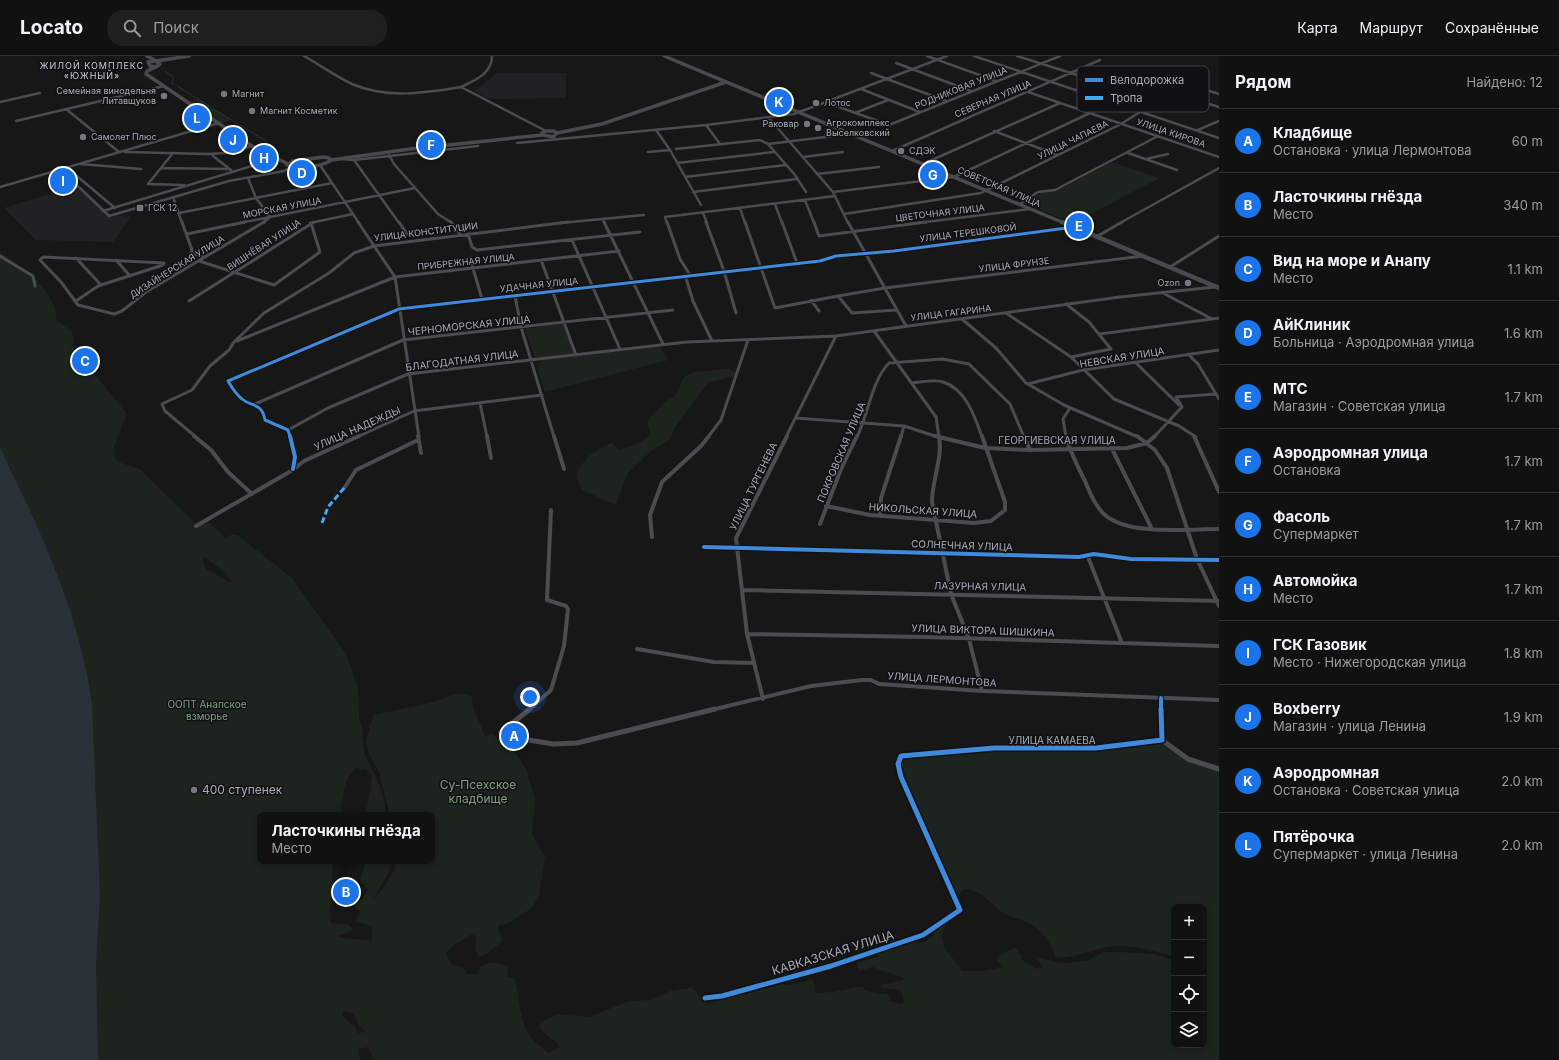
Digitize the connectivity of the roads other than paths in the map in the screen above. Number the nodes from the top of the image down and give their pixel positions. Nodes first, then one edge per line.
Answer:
1 (146, 56) edge
2 (189, 56) edge
3 (304, 56) edge
4 (492, 56) edge
5 (664, 56) edge
6 (927, 56) edge
7 (947, 56) edge
8 (974, 56) edge
9 (1017, 56) edge
10 (1060, 56) edge
11 (171, 60) junction
12 (937, 60) junction
13 (1100, 60) dead end
14 (156, 61) junction
15 (896, 63) dead end
16 (1042, 64) junction
17 (150, 66) junction
18 (158, 66) junction
19 (1087, 66) edge
20 (912, 69) junction
21 (1077, 70) edge
22 (1021, 72) junction
23 (872, 73) dead end
24 (1071, 73) junction
25 (1077, 75) edge
26 (887, 79) junction
27 (996, 81) junction
28 (726, 82) junction
29 (1051, 82) junction
30 (164, 86) junction
31 (461, 86) junction
32 (860, 89) junction
33 (972, 91) junction
34 (1077, 91) edge
35 (1209, 91) edge
36 (1028, 92) junction
37 (40, 93) dead end
38 (1219, 94) edge
39 (888, 100) junction
40 (946, 101) junction
41 (0, 102) edge
42 (825, 102) junction
43 (1061, 102) junction
44 (1209, 104) edge
45 (1219, 107) edge
46 (1077, 108) edge
47 (66, 109) junction
48 (920, 112) junction
49 (1090, 112) joint
50 (1140, 112) joint
51 (799, 113) junction
52 (855, 113) junction
53 (768, 117) junction
54 (16, 121) dead end
55 (1219, 121) edge
56 (219, 123) junction
57 (1121, 124) junction
58 (706, 125) junction
59 (656, 130) junction
60 (1198, 130) junction
61 (546, 131) junction
62 (994, 132) junction
63 (557, 133) junction
64 (850, 134) junction
65 (542, 135) junction
66 (1158, 136) junction
67 (1219, 138) edge
68 (788, 142) junction
69 (517, 143) dead end
70 (1024, 143) junction
71 (720, 144) junction
72 (768, 144) junction
73 (252, 146) junction
74 (478, 146) dead end
75 (676, 149) dead end
76 (670, 150) junction
77 (892, 151) junction
78 (120, 152) junction
79 (648, 152) dead end
80 (774, 152) junction
81 (844, 152) dead end
82 (173, 153) junction
83 (1128, 153) junction
84 (213, 154) junction
85 (1168, 154) dead end
86 (389, 155) junction
87 (1057, 156) junction
88 (803, 157) junction
89 (1219, 157) edge
90 (340, 158) junction
91 (275, 159) junction
92 (1146, 159) junction
93 (331, 160) junction
94 (354, 160) junction
95 (677, 163) junction
96 (79, 164) junction
97 (288, 164) junction
98 (923, 164) junction
99 (320, 165) junction
100 (786, 165) junction
101 (66, 167) junction
102 (291, 167) junction
103 (879, 167) dead end
104 (161, 168) junction
105 (1219, 168) edge
106 (141, 169) dead end
107 (232, 170) junction
108 (1177, 170) dead end
109 (55, 171) junction
110 (818, 174) junction
111 (685, 177) junction
112 (954, 177) junction
113 (248, 178) junction
114 (797, 179) junction
115 (332, 183) junction
116 (188, 185) junction
117 (0, 187) edge
118 (415, 188) junction
119 (987, 191) junction
120 (693, 192) junction
121 (806, 192) dead end
122 (833, 192) junction
123 (380, 196) junction
124 (835, 196) junction
125 (173, 197) junction
126 (256, 198) junction
127 (805, 200) junction
128 (345, 203) junction
129 (774, 204) junction
130 (1020, 204) junction
131 (700, 205) dead end
132 (115, 208) junction
133 (740, 208) junction
134 (1030, 209) junction
135 (104, 211) junction
136 (179, 213) junction
137 (703, 213) junction
138 (352, 214) junction
139 (844, 214) junction
140 (644, 215) dead end
141 (270, 217) junction
142 (603, 220) junction
143 (311, 223) junction
144 (1074, 227) junction
145 (852, 231) junction
146 (640, 232) dead end
147 (187, 234) junction
148 (408, 234) dead end
149 (460, 234) junction
150 (468, 234) junction
151 (611, 235) junction
152 (1219, 236) edge
153 (1096, 237) junction
154 (572, 240) junction
155 (374, 246) junction
156 (619, 251) junction
157 (865, 254) junction
158 (0, 256) edge
159 (579, 256) junction
160 (1144, 256) junction
161 (204, 257) junction
162 (75, 258) junction
163 (470, 258) dead end
164 (116, 260) junction
165 (198, 260) junction
166 (541, 260) junction
167 (797, 263) junction
168 (761, 267) junction
169 (1170, 267) junction
170 (473, 268) junction
171 (724, 271) junction
172 (233, 273) junction
173 (685, 275) junction
174 (690, 275) junction
175 (130, 276) junction
176 (395, 277) junction
177 (634, 282) junction
178 (101, 285) junction
179 (35, 286) dead end
180 (1218, 287) edge
181 (594, 288) junction
182 (885, 288) junction
183 (554, 292) junction
184 (1163, 292) junction
185 (515, 296) junction
186 (838, 296) junction
187 (482, 299) junction
188 (811, 300) junction
189 (76, 301) junction
190 (189, 301) dead end
191 (1066, 304) junction
192 (399, 309) junction
193 (673, 310) dead end
194 (897, 310) junction
195 (819, 311) dead end
196 (648, 313) junction
197 (736, 313) dead end
198 (1005, 313) junction
199 (605, 317) junction
200 (1219, 318) edge
201 (962, 319) junction
202 (1212, 319) junction
203 (565, 322) junction
204 (906, 326) junction
205 (521, 327) junction
206 (874, 331) junction
207 (1100, 334) junction
208 (836, 336) junction
209 (403, 340) junction
210 (748, 340) junction
211 (712, 341) junction
212 (234, 342) junction
213 (663, 344) junction
214 (620, 349) junction
215 (1219, 350) edge
216 (1188, 354) junction
217 (576, 355) junction
218 (1071, 357) junction
219 (531, 360) junction
220 (896, 361) junction
221 (1135, 362) junction
222 (1084, 370) junction
223 (408, 374) junction
224 (912, 383) junction
225 (1028, 384) junction
226 (1216, 394) junction
227 (542, 395) junction
228 (1219, 399) edge
229 (480, 403) junction
230 (255, 404) junction
231 (1182, 407) junction
232 (1070, 408) junction
233 (414, 411) junction
234 (796, 418) junction
235 (864, 422) junction
236 (1168, 422) junction
237 (904, 426) junction
238 (288, 430) junction
239 (941, 438) junction
240 (418, 440) junction
241 (1147, 443) junction
242 (984, 447) junction
243 (1071, 449) junction
244 (1112, 449) junction
245 (1030, 450) junction
246 (421, 453) dead end
247 (490, 458) dead end
248 (564, 468) dead end
249 (293, 469) junction
250 (345, 488) dead end
251 (1219, 492) edge
252 (252, 494) junction
253 (826, 506) junction
254 (551, 510) dead end
255 (880, 516) junction
256 (936, 522) junction
257 (820, 524) dead end
258 (196, 526) dead end
259 (1151, 527) junction
260 (1187, 528) junction
261 (1219, 529) edge
262 (652, 537) dead end
263 (736, 546) junction
264 (704, 547) dead end
265 (944, 552) junction
266 (1088, 557) junction
267 (1197, 559) junction
268 (1219, 560) edge
269 (742, 590) junction
270 (952, 594) junction
271 (1104, 598) junction
272 (1218, 601) edge
273 (1219, 606) edge
274 (747, 634) junction
275 (969, 639) junction
276 (1122, 643) junction
277 (1219, 646) edge
278 (637, 649) dead end
279 (754, 663) junction
280 (982, 691) junction
281 (1161, 698) junction
282 (763, 699) junction
283 (1219, 700) edge
284 (501, 732) dead end
285 (504, 736) dead end
286 (1162, 740) junction
287 (1219, 769) edge
288 (960, 910) joint
289 (705, 998) dead end

1 - 14 street
1 - 17 street
2 - 11 street
3 - 31 street
4 - 31 street
5 - 28 street, СОВЕТСКАЯ УЛИЦА
6 - 12 street
7 - 12 street
8 - 22 street
9 - 16 street
10 - 16 street, РОДНИКОВАЯ УЛИЦА
11 - 14 street
11 - 18 street
12 - 20 street
12 - 27 street
13 - 19 street, СЕВЕРНАЯ УЛИЦА
14 - 17 street
14 - 18 street
15 - 20 street
16 - 22 street, РОДНИКОВАЯ УЛИЦА
16 - 24 street
17 - 18 street
17 - 30 street
20 - 26 street
20 - 33 street
21 - 24 street, СЕВЕРНАЯ УЛИЦА
22 - 27 street, РОДНИКОВАЯ УЛИЦА
22 - 29 street
23 - 26 street
24 - 25 street
24 - 29 street, СЕВЕРНАЯ УЛИЦА
26 - 32 street
26 - 40 street
27 - 33 street, РОДНИКОВАЯ УЛИЦА
28 - 51 street, СОВЕТСКАЯ УЛИЦА
28 - 63 street
29 - 34 street
29 - 36 street, СЕВЕРНАЯ УЛИЦА
30 - 47 street
30 - 56 street
31 - 61 street
32 - 39 street
32 - 42 street
33 - 40 street, РОДНИКОВАЯ УЛИЦА
35 - 38 street, УЛИЦА ЧАПАЕВА
36 - 43 street, УЛИЦА КИРОВА
36 - 77 street, СЕВЕРНАЯ УЛИЦА
37 - 41 street
39 - 48 street
39 - 52 street
40 - 48 street, РОДНИКОВАЯ УЛИЦА
42 - 51 street
42 - 52 street
43 - 46 street, УЛИЦА КИРОВА
43 - 62 street
44 - 45 street
47 - 54 street
47 - 78 street
48 - 52 street, РОДНИКОВАЯ УЛИЦА
49 - 57 street, УЛИЦА КИРОВА
49 - 70 street
50 - 57 street, УЛИЦА ЧАПАЕВА
50 - 60 street
51 - 53 street
51 - 64 street, СОВЕТСКАЯ УЛИЦА
53 - 58 street
53 - 68 street
55 - 60 street
56 - 73 street
56 - 78 street
57 - 66 street, УЛИЦА КИРОВА
57 - 87 street, УЛИЦА ЧАПАЕВА
58 - 59 street
58 - 71 street
59 - 69 street
59 - 76 street
60 - 67 street
61 - 63 street
61 - 65 street
62 - 70 street
62 - 98 street
63 - 65 street
64 - 68 street
64 - 77 street, СОВЕТСКАЯ УЛИЦА
65 - 90 street
66 - 83 street
66 - 89 street, УЛИЦА КИРОВА
68 - 72 street
68 - 88 street
70 - 87 street
70 - 112 street
71 - 72 street
71 - 75 street
72 - 80 street
73 - 84 street
73 - 91 street
74 - 86 street
76 - 79 street
76 - 95 street
77 - 98 street, СОВЕТСКАЯ УЛИЦА
78 - 82 street
78 - 96 street
80 - 95 street
80 - 100 street
81 - 88 street
82 - 84 street
82 - 104 street
83 - 92 street
83 - 130 street
84 - 107 street
85 - 92 street
86 - 94 street
86 - 118 street
87 - 119 street, УЛИЦА ЧАПАЕВА
88 - 110 street
90 - 93 street
90 - 94 street
91 - 97 street
91 - 107 street
92 - 108 street
93 - 97 street
93 - 99 street
94 - 123 street
95 - 111 street
96 - 101 street
96 - 106 street
97 - 102 street
98 - 112 street, СОВЕТСКАЯ УЛИЦА
99 - 102 street
99 - 115 street
100 - 111 street
100 - 114 street
101 - 109 street
101 - 132 street
102 - 113 street
103 - 110 street
104 - 107 street
104 - 116 street
105 - 153 street
107 - 116 street
109 - 117 street
109 - 135 street
110 - 122 street
111 - 120 street
112 - 119 street, СОВЕТСКАЯ УЛИЦА
112 - 122 street
113 - 125 street
113 - 126 street
114 - 120 street
114 - 121 street
115 - 126 street
115 - 128 street
116 - 132 street
118 - 123 street, МОРСКАЯ УЛИЦА
118 - 149 street
119 - 130 street, СОВЕТСКАЯ УЛИЦА
119 - 139 street, УЛИЦА ЧАПАЕВА
120 - 131 street
122 - 124 street
123 - 128 street, МОРСКАЯ УЛИЦА
123 - 148 street
124 - 127 street
124 - 139 street
125 - 135 street
125 - 136 street
126 - 136 street
126 - 141 street
127 - 129 street
127 - 145 street, ЦВЕТОЧНАЯ УЛИЦА
128 - 138 street
128 - 141 street, МОРСКАЯ УЛИЦА
129 - 133 street
129 - 167 street
130 - 134 street, СОВЕТСКАЯ УЛИЦА
132 - 135 street
133 - 137 street
133 - 168 street
134 - 144 street, СОВЕТСКАЯ УЛИЦА
134 - 145 street, ЦВЕТОЧНАЯ УЛИЦА
136 - 147 street
137 - 171 street
137 - 174 street
138 - 143 street, ВИШНЁВАЯ УЛИЦА
138 - 155 street
139 - 145 street
140 - 142 street, УЛИЦА КОНСТИТУЦИИ
141 - 147 street, МОРСКАЯ УЛИЦА
141 - 161 street, ДИЗАЙНЕРСКАЯ УЛИЦА
142 - 150 street, УЛИЦА КОНСТИТУЦИИ
142 - 151 street
143 - 172 street, ВИШНЁВАЯ УЛИЦА
143 - 172 street
144 - 153 street, СОВЕТСКАЯ УЛИЦА
144 - 157 street, УЛИЦА ТЕРЕШКОВОЙ
145 - 157 street
146 - 151 street
147 - 161 street
149 - 150 street, УЛИЦА КОНСТИТУЦИИ
149 - 155 street, УЛИЦА КОНСТИТУЦИИ
150 - 154 street
151 - 154 street
151 - 156 street
152 - 169 street
153 - 160 street, СОВЕТСКАЯ УЛИЦА
154 - 159 street
155 - 176 street
155 - 212 street, УЛИЦА КОНСТИТУЦИИ
156 - 159 street, ПРИБРЕЖНАЯ УЛИЦА
156 - 177 street
157 - 167 street, УДАЧНАЯ УЛИЦА
157 - 182 street
158 - 179 street
159 - 166 street, ПРИБРЕЖНАЯ УЛИЦА
159 - 181 street
160 - 169 street, СОВЕТСКАЯ УЛИЦА
160 - 182 street, УЛИЦА ФРУНЗЕ
161 - 165 street, ДИЗАЙНЕРСКАЯ УЛИЦА
162 - 164 street
162 - 178 street
162 - 189 street, ДИЗАЙНЕРСКАЯ УЛИЦА
163 - 170 street
164 - 175 street
164 - 175 street
165 - 172 street
165 - 189 street, ДИЗАЙНЕРСКАЯ УЛИЦА
166 - 170 street, ПРИБРЕЖНАЯ УЛИЦА
166 - 183 street
167 - 168 street, УДАЧНАЯ УЛИЦА
168 - 171 street, УДАЧНАЯ УЛИЦА
168 - 188 street, УЛИЦА ФРУНЗЕ
169 - 180 street, СОВЕТСКАЯ УЛИЦА
170 - 176 street, ПРИБРЕЖНАЯ УЛИЦА
170 - 187 street
171 - 174 street, УДАЧНАЯ УЛИЦА
171 - 197 street
172 - 190 street, ВИШНЁВАЯ УЛИЦА
173 - 174 street, УДАЧНАЯ УЛИЦА
173 - 177 street, УДАЧНАЯ УЛИЦА
173 - 211 street
175 - 178 street
176 - 192 street
176 - 212 street, ПРИБРЕЖНАЯ УЛИЦА
177 - 181 street, УДАЧНАЯ УЛИЦА
177 - 196 street
178 - 189 street
180 - 184 street, УЛИЦА ГАГАРИНА
181 - 183 street, УДАЧНАЯ УЛИЦА
181 - 199 street
182 - 186 street, УЛИЦА ФРУНЗЕ
182 - 194 street
183 - 185 street, УДАЧНАЯ УЛИЦА
183 - 203 street
184 - 191 street, УЛИЦА ГАГАРИНА
184 - 202 street
185 - 187 street, УДАЧНАЯ УЛИЦА
185 - 205 street
186 - 188 street, УЛИЦА ФРУНЗЕ
186 - 194 street
187 - 192 street, УДАЧНАЯ УЛИЦА
188 - 195 street
191 - 198 street, УЛИЦА ГАГАРИНА
191 - 207 street
192 - 209 street
192 - 230 street, УДАЧНАЯ УЛИЦА
193 - 196 street, ЧЕРНОМОРСКАЯ УЛИЦА
194 - 204 street
196 - 199 street, ЧЕРНОМОРСКАЯ УЛИЦА
196 - 213 street
198 - 201 street, УЛИЦА ГАГАРИНА
198 - 218 street
199 - 203 street, ЧЕРНОМОРСКАЯ УЛИЦА
199 - 214 street
200 - 202 street
201 - 204 street, УЛИЦА ГАГАРИНА
201 - 225 street
202 - 207 street
203 - 205 street, ЧЕРНОМОРСКАЯ УЛИЦА
203 - 217 street
204 - 206 street, УЛИЦА ГАГАРИНА
205 - 209 street, ЧЕРНОМОРСКАЯ УЛИЦА
205 - 219 street
206 - 208 street, УЛИЦА ГАГАРИНА
206 - 220 street
207 - 218 street
208 - 210 street, УЛИЦА ГАГАРИНА
208 - 234 street, УЛИЦА ТУРГЕНЕВА
209 - 223 street
209 - 230 street, ЧЕРНОМОРСКАЯ УЛИЦА
210 - 211 street, УЛИЦА ГАГАРИНА
210 - 262 street
211 - 213 street, УЛИЦА ГАГАРИНА
212 - 252 street, УЛИЦА КОНСТИТУЦИИ
213 - 214 street, УЛИЦА ГАГАРИНА
214 - 217 street, БЛАГОДАТНАЯ УЛИЦА
215 - 216 street, НЕВСКАЯ УЛИЦА
216 - 221 street, НЕВСКАЯ УЛИЦА
216 - 226 street
217 - 219 street, БЛАГОДАТНАЯ УЛИЦА
218 - 222 street
219 - 223 street, БЛАГОДАТНАЯ УЛИЦА
219 - 227 street
220 - 224 street
220 - 235 street, ПОКРОВСКАЯ УЛИЦА
220 - 245 street
221 - 222 street, НЕВСКАЯ УЛИЦА
221 - 231 street
222 - 225 street, НЕВСКАЯ УЛИЦА
222 - 236 street
223 - 233 street
223 - 238 street, БЛАГОДАТНАЯ УЛИЦА
224 - 239 street
224 - 242 street, НИКОЛЬСКАЯ УЛИЦА
225 - 232 street
226 - 228 street
226 - 231 street
227 - 229 street, УЛИЦА НАДЕЖДЫ
227 - 248 street
229 - 233 street, УЛИЦА НАДЕЖДЫ
229 - 247 street
230 - 238 street
231 - 236 street
232 - 241 street
232 - 243 street
233 - 240 street
233 - 249 street, УЛИЦА НАДЕЖДЫ
234 - 235 street, ГЕОРГИЕВСКАЯ УЛИЦА
234 - 263 street, УЛИЦА ТУРГЕНЕВА
235 - 237 street, ГЕОРГИЕВСКАЯ УЛИЦА
235 - 253 street, ПОКРОВСКАЯ УЛИЦА
236 - 241 street
236 - 251 street
237 - 239 street, ГЕОРГИЕВСКАЯ УЛИЦА
237 - 255 street
238 - 249 street
239 - 242 street, ГЕОРГИЕВСКАЯ УЛИЦА
239 - 256 street
240 - 246 street
240 - 250 street
241 - 244 street, ГЕОРГИЕВСКАЯ УЛИЦА
241 - 260 street
242 - 245 street, ГЕОРГИЕВСКАЯ УЛИЦА
242 - 256 street, НИКОЛЬСКАЯ УЛИЦА
243 - 244 street, ГЕОРГИЕВСКАЯ УЛИЦА
243 - 245 street, ГЕОРГИЕВСКАЯ УЛИЦА
243 - 259 street
244 - 259 street
249 - 252 street, УЛИЦА НАДЕЖДЫ
252 - 258 street, УЛИЦА НАДЕЖДЫ
253 - 255 street, НИКОЛЬСКАЯ УЛИЦА
253 - 257 street, ПОКРОВСКАЯ УЛИЦА
254 - 284 street
255 - 256 street, НИКОЛЬСКАЯ УЛИЦА
256 - 265 street
259 - 260 street
260 - 261 street
260 - 267 street
263 - 264 street, СОЛНЕЧНАЯ УЛИЦА
263 - 265 street, СОЛНЕЧНАЯ УЛИЦА
263 - 269 street, УЛИЦА ТУРГЕНЕВА
265 - 266 street, СОЛНЕЧНАЯ УЛИЦА
265 - 270 street
266 - 267 street, СОЛНЕЧНАЯ УЛИЦА
266 - 271 street
267 - 268 street, СОЛНЕЧНАЯ УЛИЦА
267 - 272 street
269 - 270 street, ЛАЗУРНАЯ УЛИЦА
269 - 274 street, УЛИЦА ТУРГЕНЕВА
270 - 271 street, ЛАЗУРНАЯ УЛИЦА
270 - 275 street
271 - 272 street, ЛАЗУРНАЯ УЛИЦА
271 - 276 street
272 - 273 street
274 - 275 street, УЛИЦА ВИКТОРА ШИШКИНА
274 - 279 street, УЛИЦА ТУРГЕНЕВА
275 - 276 street, УЛИЦА ВИКТОРА ШИШКИНА
275 - 280 street
276 - 277 street, УЛИЦА ВИКТОРА ШИШКИНА
278 - 279 street
279 - 282 street, УЛИЦА ТУРГЕНЕВА
280 - 281 street, УЛИЦА ЛЕРМОНТОВА
280 - 282 street, УЛИЦА ЛЕРМОНТОВА
281 - 283 street, УЛИЦА ЛЕРМОНТОВА
281 - 286 street
282 - 285 street, УЛИЦА ЛЕРМОНТОВА
286 - 287 street
286 - 288 street, УЛИЦА КАМАЕВА
288 - 289 street, КАВКАЗСКАЯ УЛИЦА

